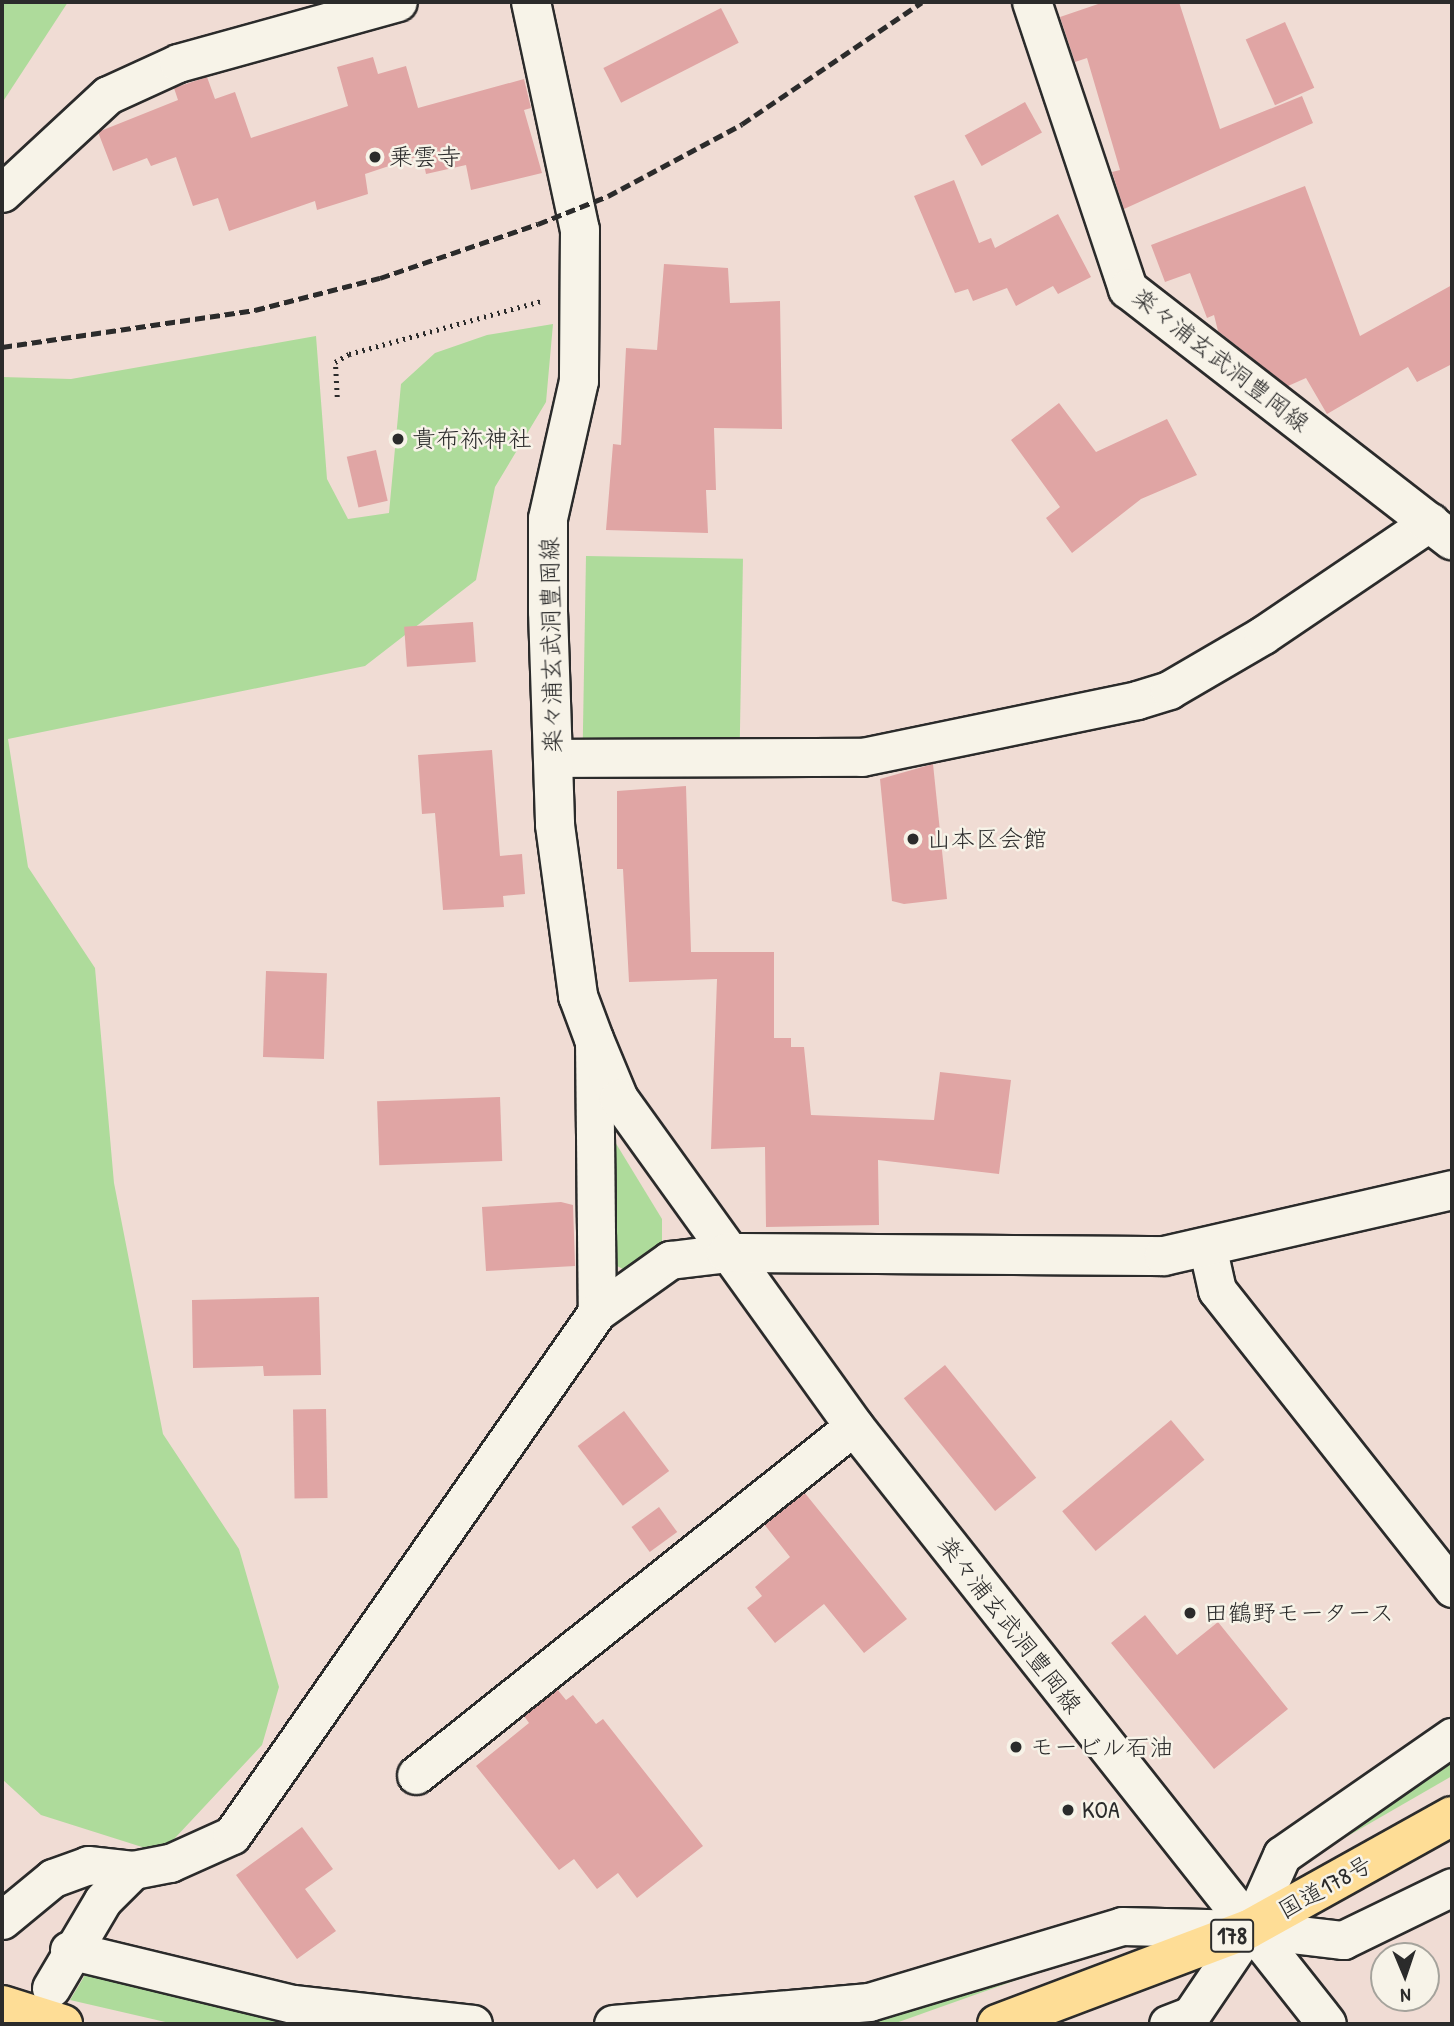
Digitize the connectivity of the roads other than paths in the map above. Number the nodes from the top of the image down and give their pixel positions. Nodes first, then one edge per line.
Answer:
1 (398, 2) edge
2 (531, 2) edge
3 (1032, 2) edge
4 (2, 193) edge
5 (1441, 531) edge
6 (553, 758) junction
7 (594, 1039) junction
8 (1452, 1190) edge
9 (1208, 1250) junction
10 (727, 1253) junction
11 (597, 1312) junction
12 (854, 1426) junction
13 (1452, 1588) edge
14 (1452, 1737) edge
15 (416, 1775) dead end
16 (1452, 1816) edge
17 (133, 1870) junction
18 (1452, 1887) edge
19 (2, 1920) edge
20 (1249, 1929) junction
21 (69, 1951) junction
22 (51, 1988) dead end
23 (2, 2005) edge
24 (63, 2024) edge
25 (473, 2024) edge
26 (613, 2024) edge
27 (998, 2024) edge
28 (1168, 2024) edge
29 (1327, 2024) edge

1 - 4 street
2 - 6 main road, 楽々浦玄武洞豊岡線
3 - 5 main road, 楽々浦玄武洞豊岡線
5 - 6 street
6 - 7 main road, 楽々浦玄武洞豊岡線
7 - 10 main road, 楽々浦玄武洞豊岡線
7 - 11 street
8 - 9 main road
9 - 10 main road
9 - 13 street
10 - 11 street
10 - 12 main road, 楽々浦玄武洞豊岡線
11 - 17 street
12 - 15 street
12 - 20 main road, 楽々浦玄武洞豊岡線
14 - 20 street
16 - 20 highway, 国道178号 / 178
17 - 19 street
17 - 21 street
18 - 20 street
20 - 26 street
20 - 27 highway, 国道178号 / 178
20 - 28 street
20 - 29 main road, 楽々浦玄武洞豊岡線
21 - 22 street
21 - 25 street
23 - 24 highway

